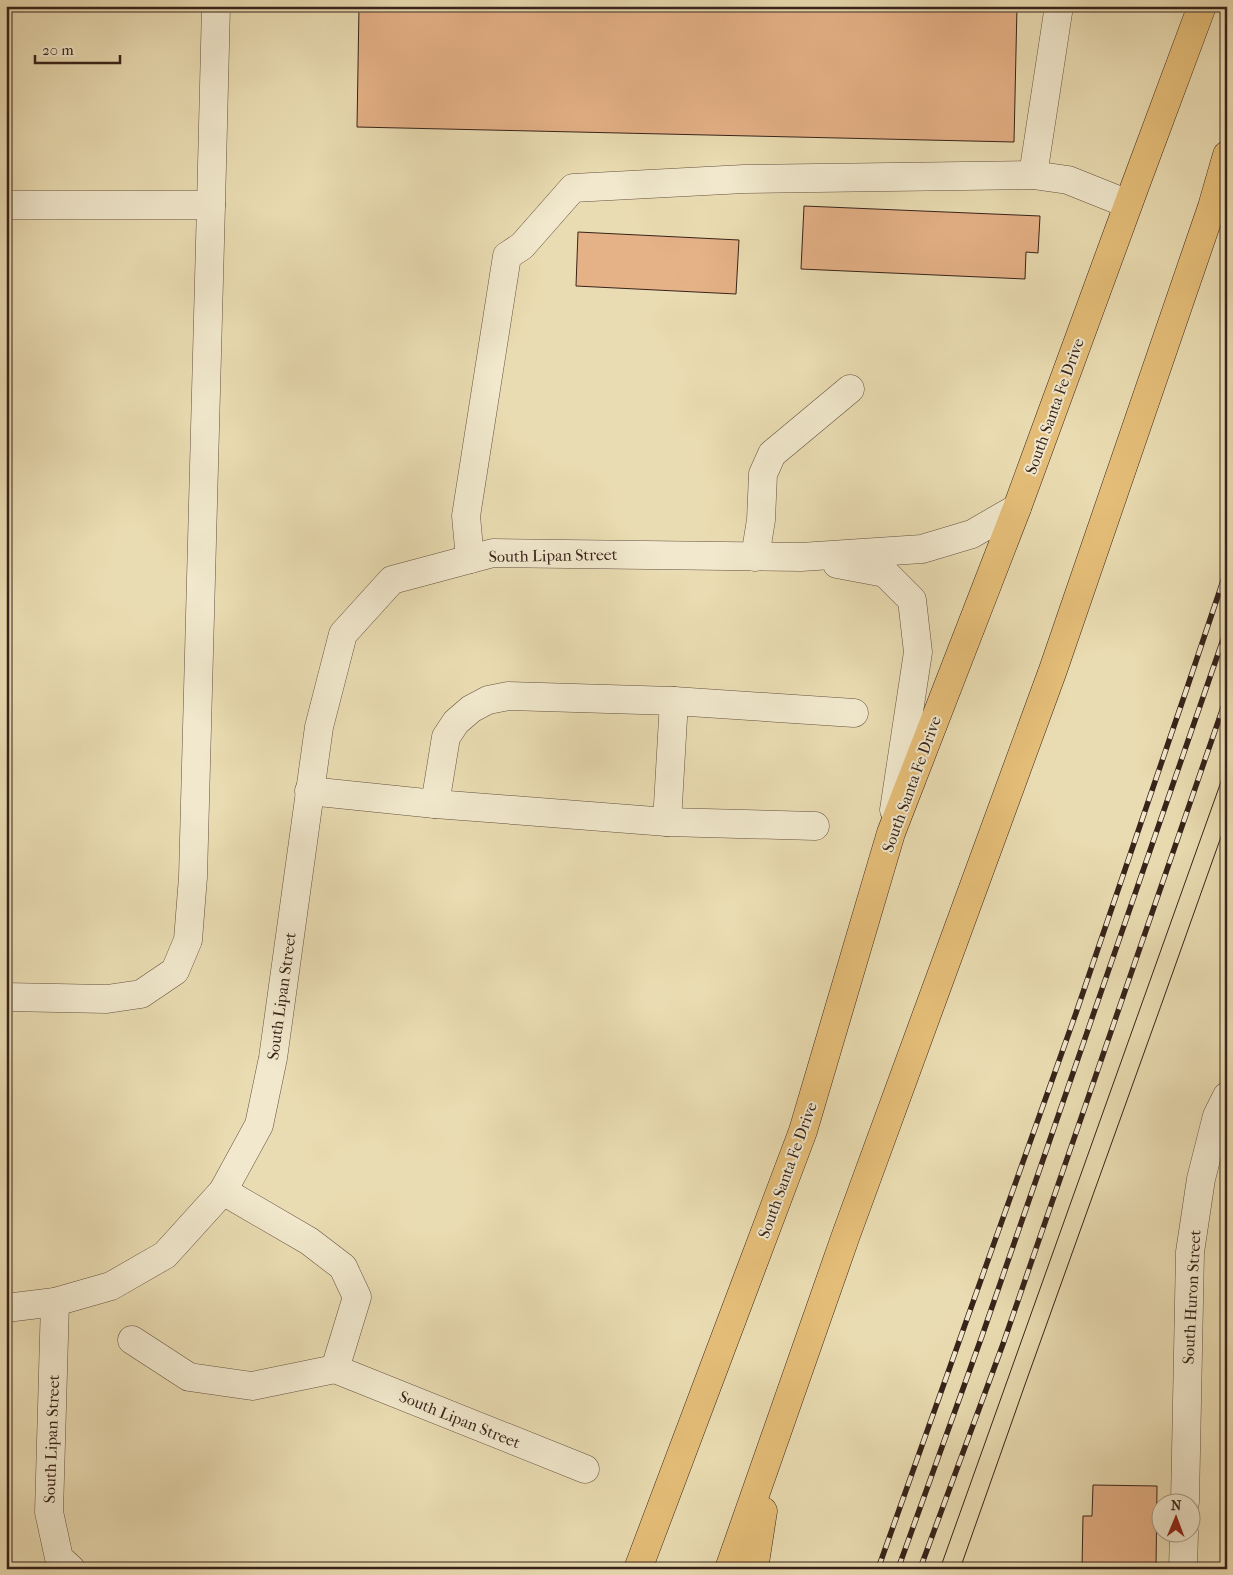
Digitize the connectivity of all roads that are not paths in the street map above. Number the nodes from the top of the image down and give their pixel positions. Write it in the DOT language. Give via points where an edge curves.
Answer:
graph roads {
  1 [pos="216,6"];
  2 [pos="1059,6"];
  3 [pos="1202,6"];
  4 [pos="1227,155"];
  5 [pos="1033,174"];
  6 [pos="1128,204"];
  7 [pos="6,205"];
  8 [pos="211,205"];
  9 [pos="850,389"];
  10 [pos="1017,508"];
  11 [pos="755,556"];
  12 [pos="801,557"];
  13 [pos="470,559"];
  14 [pos="674,701"];
  15 [pos="854,713"];
  16 [pos="309,791"];
  17 [pos="435,804"];
  18 [pos="667,822"];
  19 [pos="815,826"];
  20 [pos="891,833"];
  21 [pos="6,997"];
  22 [pos="1227,1096"];
  23 [pos="223,1191"];
  24 [pos="55,1302"];
  25 [pos="6,1308"];
  26 [pos="132,1340"];
  27 [pos="335,1369"];
  28 [pos="774,1440"];
  29 [pos="584,1469"];
  30 [pos="1185,1492"];
  31 [pos="1184,1542"];
  32 [pos="71,1569"];
  33 [pos="638,1569"];
  34 [pos="729,1569"];
  35 [pos="754,1569"];
  36 [pos="1184,1569"];
  1 -- 8 [label="street"];
  2 -- 5 [label="street"];
  3 -- 6 [label="highway, South Santa Fe Drive"];
  4 -- 28 [label="highway" via="1053,670"];
  5 -- 6 [label="street" via="1068,180"];
  5 -- 13 [label="street" via="744,179 572,188 522,246 507,256 466,516"];
  6 -- 10 [label="highway, South Santa Fe Drive"];
  7 -- 8 [label="street"];
  8 -- 21 [label="street" via="194,877 188,940 175,971 141,994 107,999"];
  9 -- 11 [label="street" via="772,454 764,474"];
  10 -- 12 [label="street, South Lipan Street" via="972,534 922,549"];
  10 -- 20 [label="highway, South Santa Fe Drive"];
  11 -- 12 [label="street, South Lipan Street"];
  11 -- 13 [label="street, South Lipan Street" via="493,553"];
  12 -- 20 [label="street, South Lipan Street" via="885,574 912,600 918,652"];
  13 -- 16 [label="street, South Lipan Street" via="392,580 343,634 319,727"];
  14 -- 15 [label="street"];
  14 -- 17 [label="street" via="508,696 488,700 456,722 446,738"];
  14 -- 18 [label="street"];
  16 -- 17 [label="street"];
  16 -- 23 [label="street, South Lipan Street" via="273,1058 259,1125"];
  17 -- 18 [label="street"];
  18 -- 19 [label="street"];
  20 -- 33 [label="highway, South Santa Fe Drive" via="803,1131"];
  22 -- 30 [label="street, South Huron Street" via="1217,1116 1201,1179 1190,1252"];
  23 -- 24 [label="street, South Lipan Street" via="165,1255 111,1286"];
  23 -- 27 [label="street" via="308,1241 343,1267 357,1297"];
  24 -- 25 [label="street, South Lipan Street"];
  24 -- 32 [label="street, South Lipan Street" via="49,1512 59,1558"];
  26 -- 27 [label="street" via="189,1377 252,1386"];
  27 -- 29 [label="street, South Lipan Street"];
  28 -- 34 [label="highway"];
  28 -- 35 [label="highway"];
  31 -- 36 [label="street"];
}
